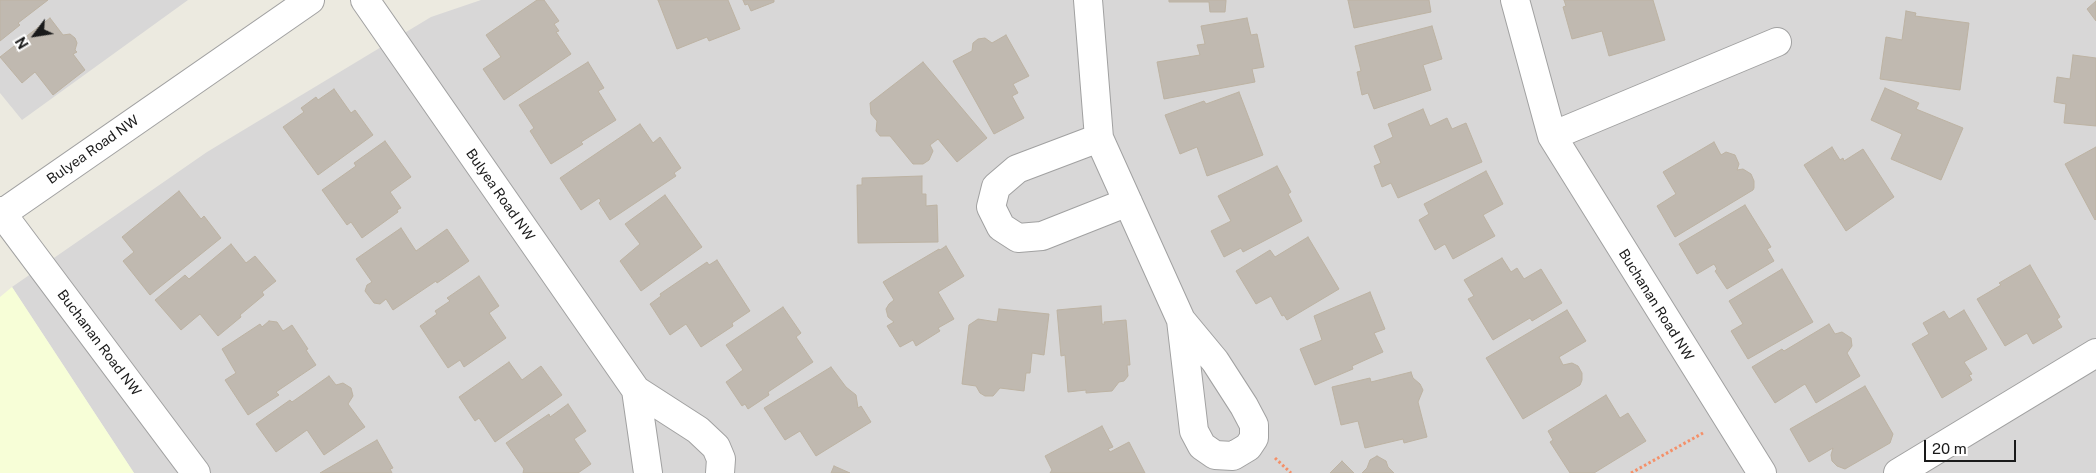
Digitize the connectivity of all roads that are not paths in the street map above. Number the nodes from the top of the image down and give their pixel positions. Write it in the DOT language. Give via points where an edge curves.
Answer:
graph roads {
  1 [pos="310,0"];
  2 [pos="365,0"];
  3 [pos="1088,0"];
  4 [pos="1515,0"];
  5 [pos="1776,42"];
  6 [pos="1552,136"];
  7 [pos="1099,138"];
  8 [pos="1128,202"];
  9 [pos="1,213"];
  10 [pos="1181,320"];
  11 [pos="2096,354"];
  12 [pos="636,390"];
  13 [pos="196,473"];
  14 [pos="648,473"];
  15 [pos="720,473"];
  16 [pos="1762,473"];
  17 [pos="1898,473"];
  1 -- 9 [label="street, Bulyea Road NW"];
  2 -- 12 [label="street, Bulyea Road NW"];
  3 -- 7 [label="street"];
  4 -- 6 [label="street, Buchanan Road NW"];
  5 -- 6 [label="street"];
  6 -- 16 [label="street, Buchanan Road NW"];
  7 -- 8 [label="street"];
  7 -- 8 [label="street" via="1017,169 996,187 991,207 1001,227 1018,238 1042,236"];
  8 -- 10 [label="street"];
  9 -- 13 [label="street, Buchanan Road NW"];
  11 -- 17 [label="street"];
  12 -- 14 [label="street, Bulyea Road NW"];
  12 -- 15 [label="street, Bulyea Road NW" via="698,430 716,447 721,460"];
}
